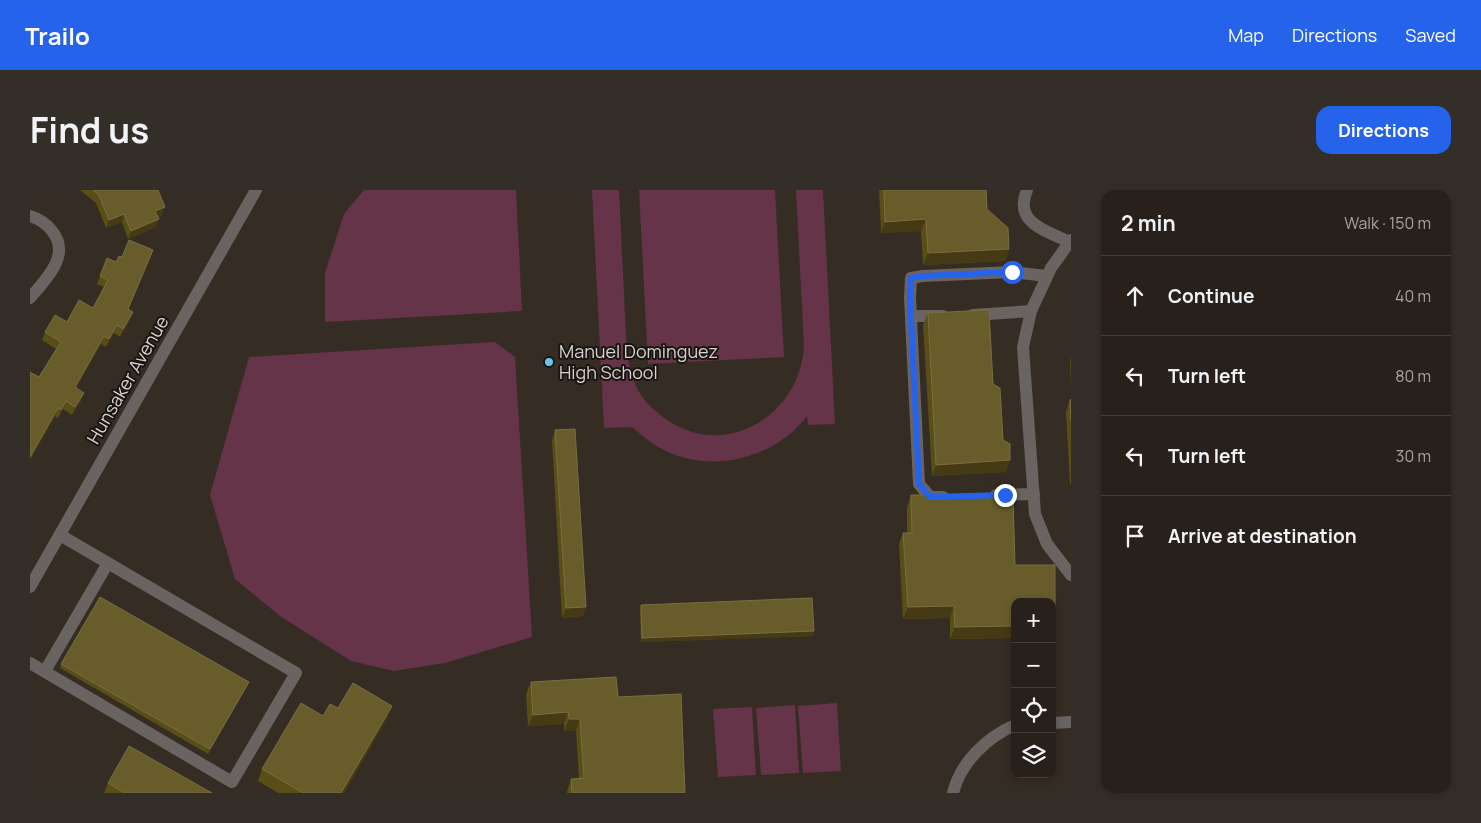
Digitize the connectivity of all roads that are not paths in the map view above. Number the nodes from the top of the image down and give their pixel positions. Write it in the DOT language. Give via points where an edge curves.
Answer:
graph roads {
  1 [pos="256,190"];
  2 [pos="1027,190"];
  3 [pos="30,216"];
  4 [pos="1070,241"];
  5 [pos="1047,276"];
  6 [pos="30,298"];
  7 [pos="1031,312"];
  8 [pos="911,316"];
  9 [pos="1034,494"];
  10 [pos="958,496"];
  11 [pos="986,496"];
  12 [pos="60,535"];
  13 [pos="108,563"];
  14 [pos="1071,574"];
  15 [pos="30,587"];
  16 [pos="30,663"];
  17 [pos="44,671"];
  18 [pos="1071,722"];
  19 [pos="1056,723"];
  20 [pos="1011,727"];
  21 [pos="953,793"];
  1 -- 12 [label="street, Hunsaker Avenue"];
  2 -- 4 [label="street" via="1023,206 1031,223"];
  3 -- 6 [label="street" via="45,222 58,242 57,263"];
  4 -- 5 [label="street"];
  5 -- 7 [label="street"];
  5 -- 8 [label="street" via="1012,272 911,278"];
  7 -- 8 [label="street"];
  7 -- 9 [label="street" via="1023,347"];
  8 -- 10 [label="street" via="919,484 930,497"];
  9 -- 11 [label="street"];
  9 -- 14 [label="street" via="1036,514 1047,544"];
  12 -- 13 [label="street"];
  12 -- 15 [label="street, Hunsaker Avenue"];
  13 -- 17 [label="street"];
  13 -- 17 [label="street" via="296,673 232,782"];
  16 -- 17 [label="street"];
  18 -- 19 [label="street"];
  20 -- 21 [label="street" via="968,760"];
}
